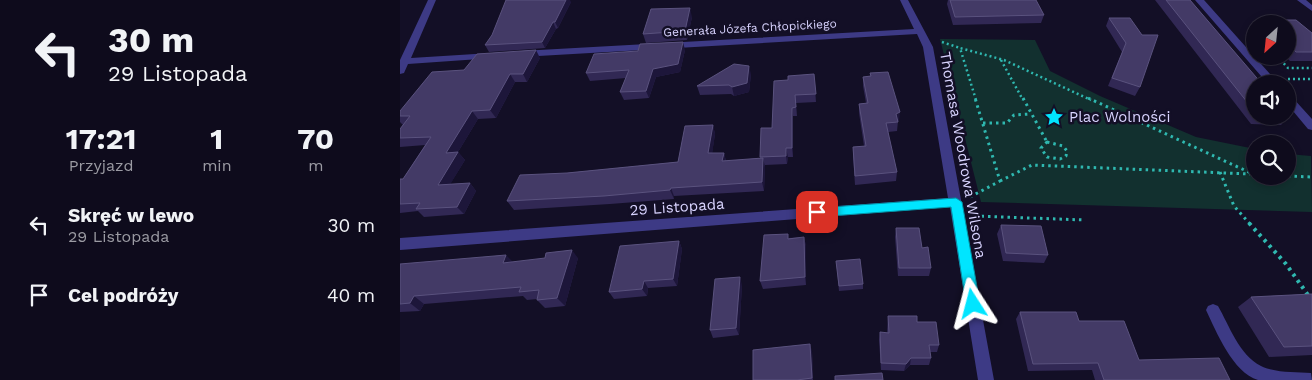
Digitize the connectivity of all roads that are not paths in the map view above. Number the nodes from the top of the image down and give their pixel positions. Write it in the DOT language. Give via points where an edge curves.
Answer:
graph roads {
  1 [pos="432,0"];
  2 [pos="904,0"];
  3 [pos="1200,0"];
  4 [pos="1301,0"];
  5 [pos="1312,9"];
  6 [pos="918,31"];
  7 [pos="404,61"];
  8 [pos="400,72"];
  9 [pos="1266,75"];
  10 [pos="1296,108"];
  11 [pos="1312,126"];
  12 [pos="956,202"];
  13 [pos="400,244"];
  14 [pos="1213,310"];
  15 [pos="986,380"];
  16 [pos="1310,380"];
  1 -- 7 [label="street"];
  2 -- 6 [label="street, Thomasa Woodrowa Wilsona"];
  3 -- 9 [label="street"];
  4 -- 5 [label="lane"];
  6 -- 7 [label="street, Generała Józefa Chłopickiego"];
  6 -- 12 [label="street, Thomasa Woodrowa Wilsona" via="928,47"];
  7 -- 8 [label="street"];
  10 -- 11 [label="street"];
  12 -- 13 [label="street, 29 Listopada"];
  12 -- 15 [label="street, Thomasa Woodrowa Wilsona"];
  14 -- 16 [label="lane" via="1246,367 1269,377"];
}
